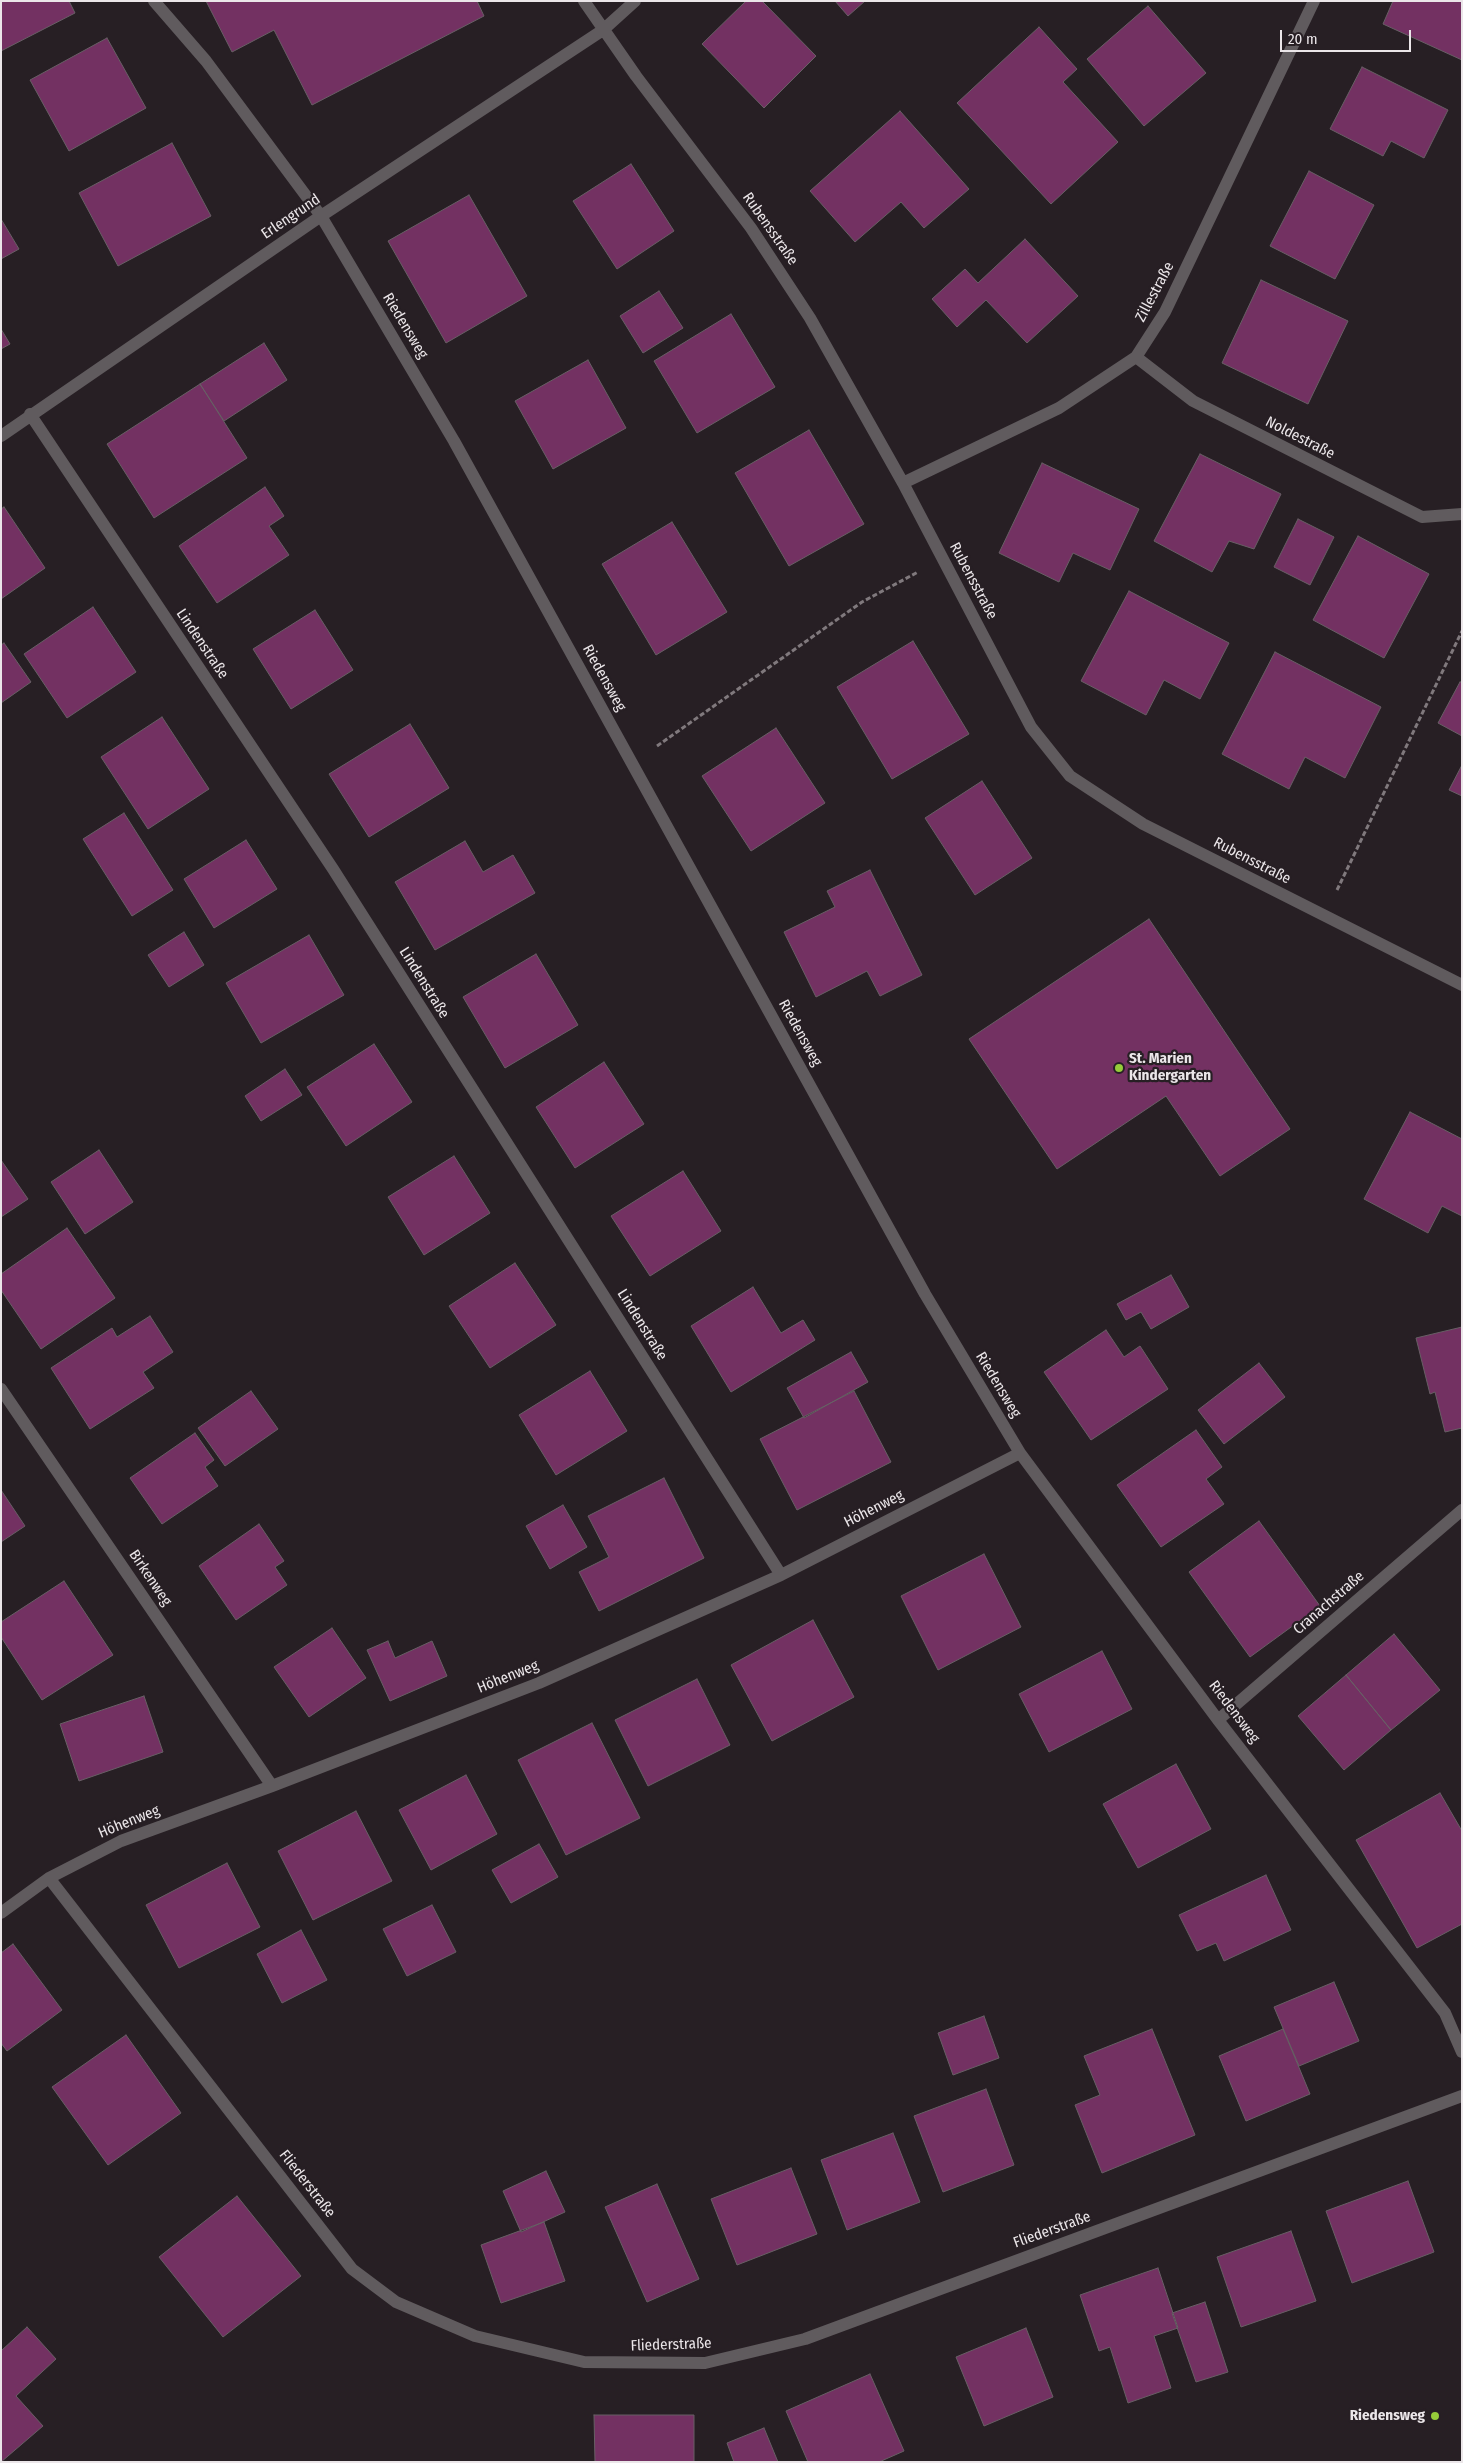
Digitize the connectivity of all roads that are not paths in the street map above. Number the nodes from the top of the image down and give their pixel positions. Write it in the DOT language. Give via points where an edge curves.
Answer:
graph roads {
  1 [pos="154,1"];
  2 [pos="584,1"];
  3 [pos="635,1"];
  4 [pos="1314,1"];
  5 [pos="603,30"];
  6 [pos="321,216"];
  7 [pos="1136,357"];
  8 [pos="30,414"];
  9 [pos="1,436"];
  10 [pos="903,483"];
  11 [pos="1462,514"];
  12 [pos="1462,985"];
  13 [pos="1,1389"];
  14 [pos="1020,1453"];
  15 [pos="1462,1510"];
  16 [pos="781,1575"];
  17 [pos="1218,1720"];
  18 [pos="272,1786"];
  19 [pos="48,1878"];
  20 [pos="1,1913"];
  21 [pos="1462,2052"];
  22 [pos="1462,2096"];
  1 -- 6 [label="street, Riedensweg" via="206,61"];
  2 -- 5 [label="street, Rubensstraße"];
  3 -- 5 [label="street, Erlengrund"];
  4 -- 7 [label="street, Zillestraße" via="1166,312"];
  5 -- 6 [label="street, Erlengrund"];
  5 -- 10 [label="street, Rubensstraße" via="756,236 810,318"];
  6 -- 8 [label="street, Erlengrund"];
  6 -- 14 [label="street, Riedensweg" via="454,441 925,1294"];
  7 -- 10 [label="street, Zillestraße" via="1060,408"];
  7 -- 11 [label="street, Noldestraße" via="1193,401 1422,518"];
  8 -- 9 [label="street, Erlengrund"];
  8 -- 16 [label="street, Lindenstraße" via="333,869"];
  10 -- 12 [label="street, Rubensstraße" via="1031,727 1070,776 1143,824"];
  13 -- 18 [label="street, Birkenweg"];
  14 -- 16 [label="street, Höhenweg"];
  14 -- 17 [label="street, Riedensweg"];
  15 -- 17 [label="street, Cranachstraße"];
  16 -- 18 [label="street, Höhenweg" via="539,1683"];
  17 -- 21 [label="street, Riedensweg" via="1445,2013"];
  18 -- 19 [label="street, Höhenweg" via="121,1841"];
  19 -- 20 [label="street, Höhenweg"];
  19 -- 22 [label="street, Fliederstraße" via="352,2269 396,2302 475,2336 584,2362 705,2363 805,2339"];
}
